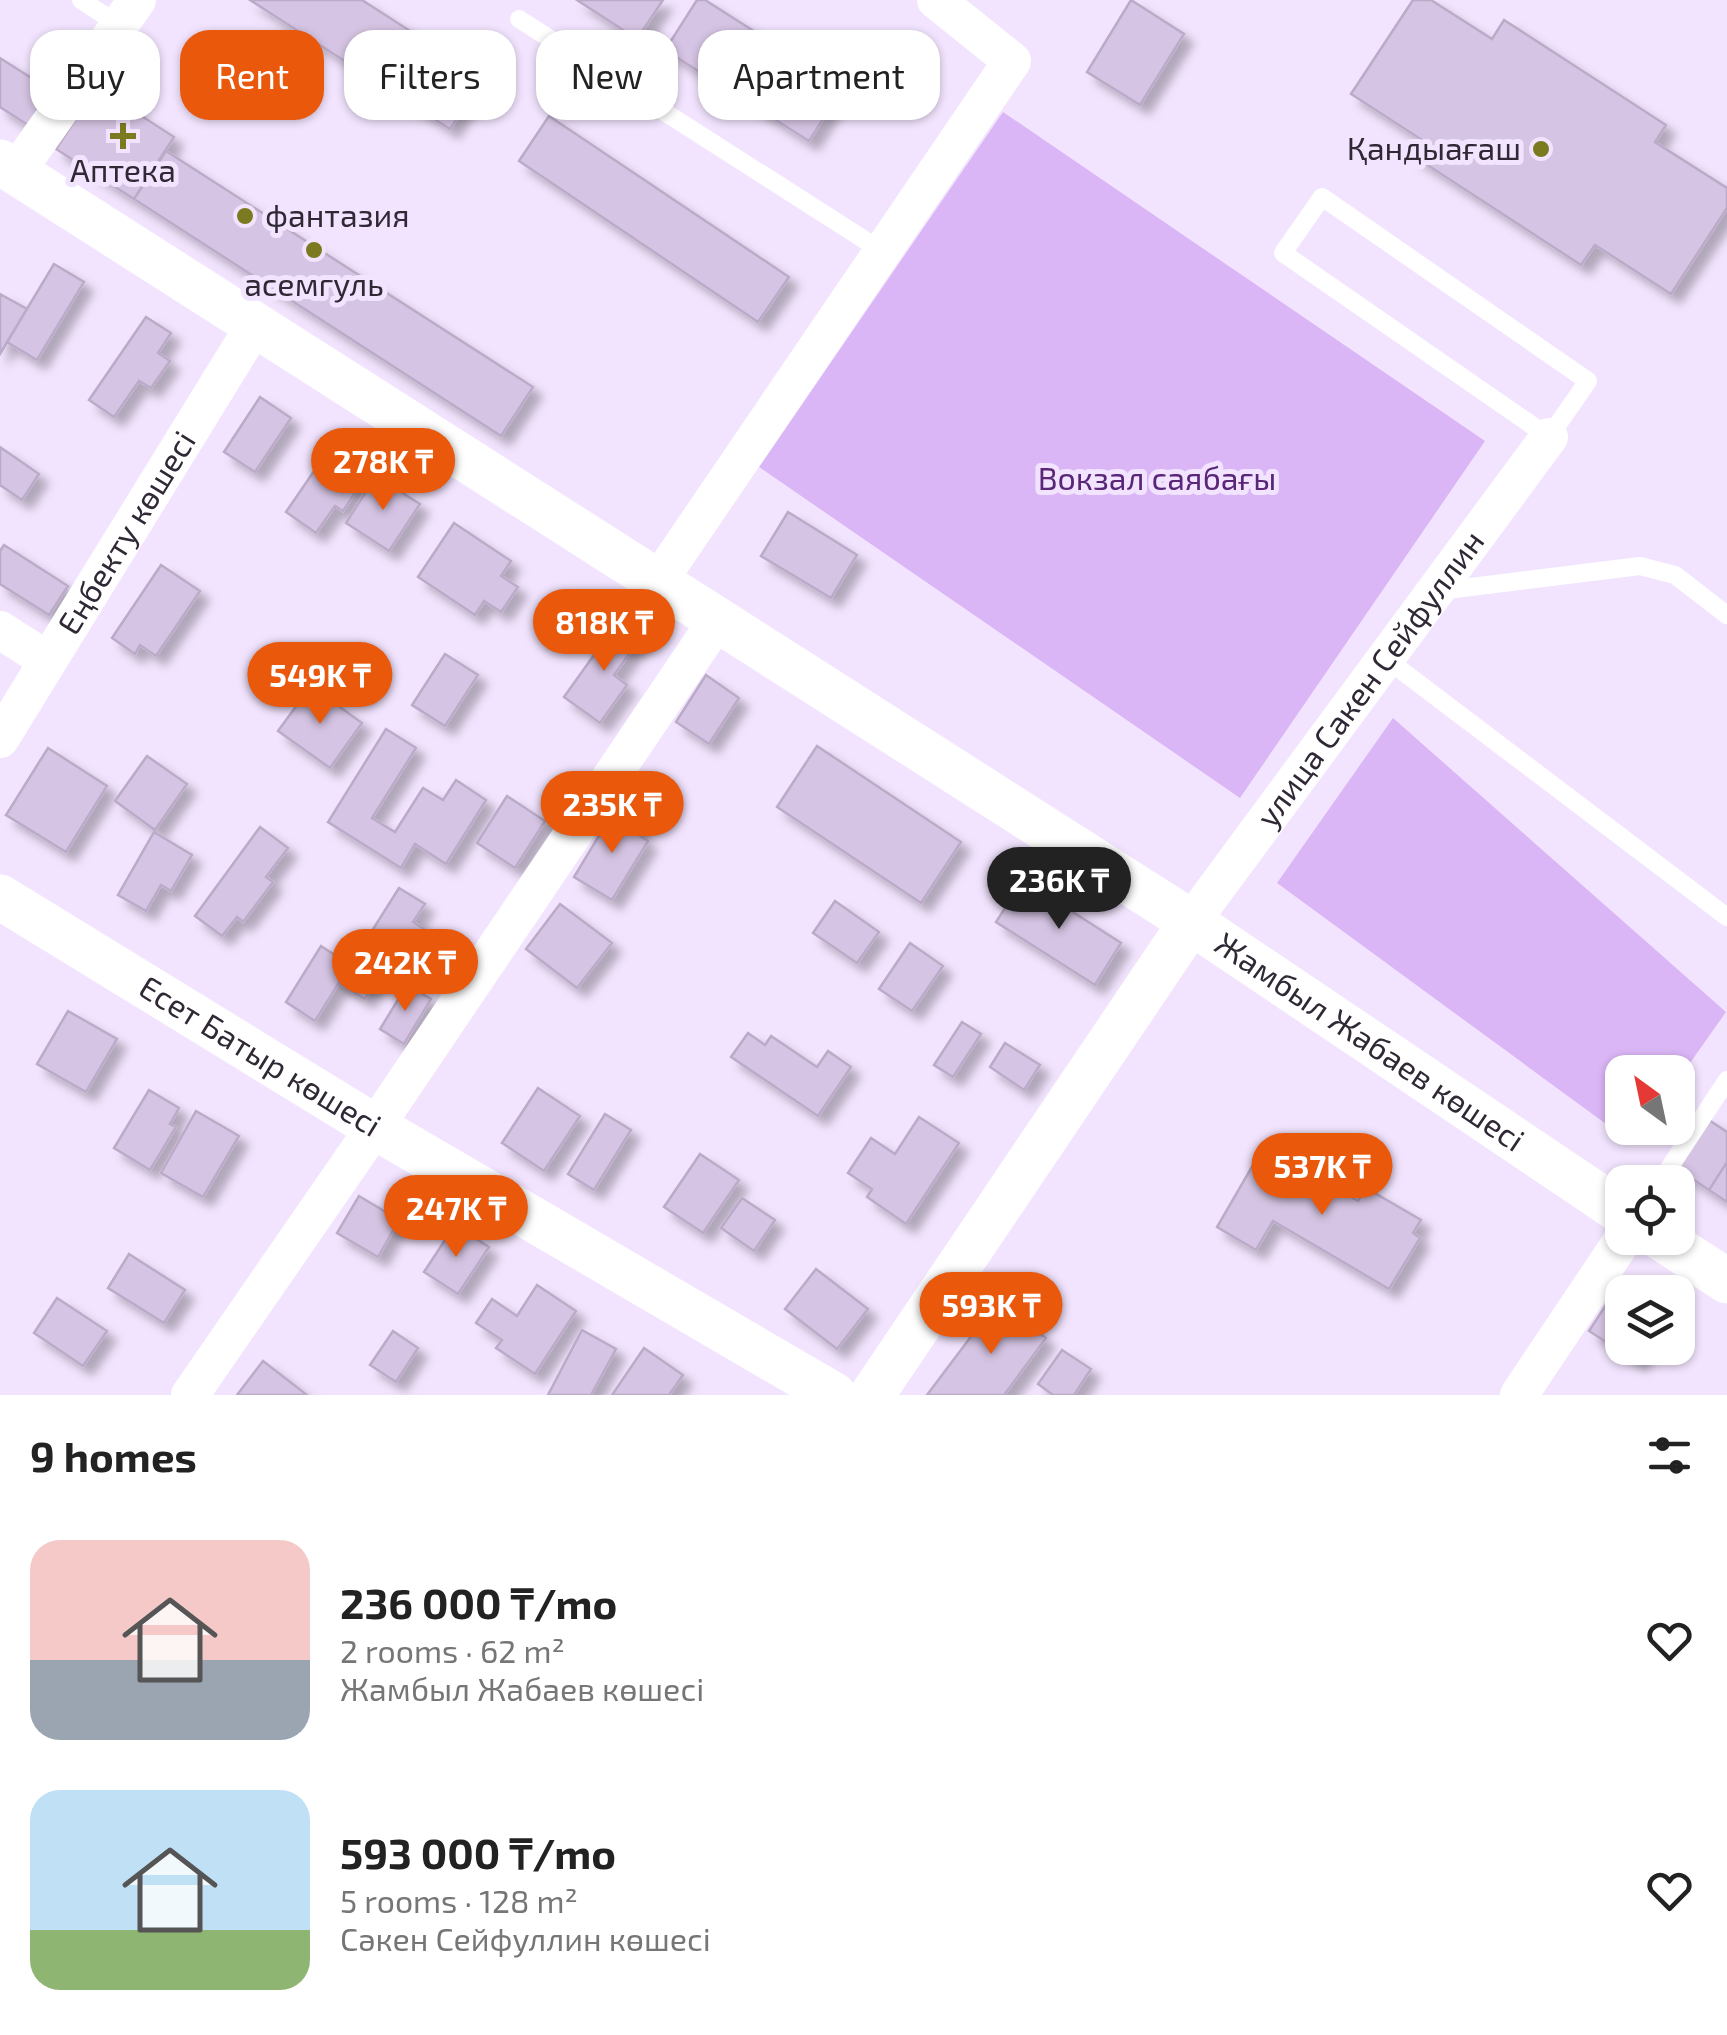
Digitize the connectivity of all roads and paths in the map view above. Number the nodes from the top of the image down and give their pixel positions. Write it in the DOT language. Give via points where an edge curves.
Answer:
graph roads {
  1 [pos="81,0"];
  2 [pos="936,0"];
  3 [pos="128,12"];
  4 [pos="519,19"];
  5 [pos="8,168"];
  6 [pos="882,251"];
  7 [pos="254,325"];
  8 [pos="1549,436"];
  9 [pos="657,583"];
  10 [pos="1434,592"];
  11 [pos="1727,615"];
  12 [pos="716,622"];
  13 [pos="0,630"];
  14 [pos="1385,658"];
  15 [pos="47,660"];
  16 [pos="0,739"];
  17 [pos="0,898"];
  18 [pos="1727,917"];
  19 [pos="1191,922"];
  20 [pos="1727,1080"];
  21 [pos="375,1127"];
  22 [pos="1671,1165"];
  23 [pos="1605,1201"];
  24 [pos="1613,1255"];
  25 [pos="1687,1255"];
  26 [pos="1727,1281"];
  27 [pos="190,1395"];
  28 [pos="834,1395"];
  29 [pos="872,1395"];
  30 [pos="1519,1395"];
  1 -- 3 [label="lane"];
  2 -- 6 [label="street" via="1012,61"];
  3 -- 5 [label="street"];
  4 -- 6 [label="lane"];
  5 -- 7 [label="street, Жамбыл Жабаев көшесі"];
  6 -- 9 [label="street"];
  7 -- 9 [label="street, Жамбыл Жабаев көшесі"];
  7 -- 15 [label="street, Еңбекту көшесі"];
  8 -- 8 [label="lane" via="1283,252 1322,197 1588,380"];
  8 -- 10 [label="street, улица Сакен Сейфуллин"];
  9 -- 12 [label="street, Жамбыл Жабаев көшесі"];
  10 -- 11 [label="lane" via="1640,566 1675,575"];
  10 -- 14 [label="street, улица Сакен Сейфуллин"];
  12 -- 19 [label="street, Жамбыл Жабаев көшесі"];
  12 -- 21 [label="street"];
  13 -- 15 [label="street"];
  14 -- 18 [label="lane"];
  14 -- 19 [label="street, улица Сакен Сейфуллин"];
  15 -- 16 [label="street, Еңбекту көшесі"];
  17 -- 21 [label="street, Есет Батыр көшесі"];
  19 -- 23 [label="street, Жамбыл Жабаев көшесі"];
  19 -- 29 [label="street"];
  20 -- 22 [label="lane"];
  21 -- 27 [label="street"];
  21 -- 28 [label="street, Есет Батыр көшесі"];
  24 -- 30 [label="street"];
  25 -- 26 [label="street"];
}
